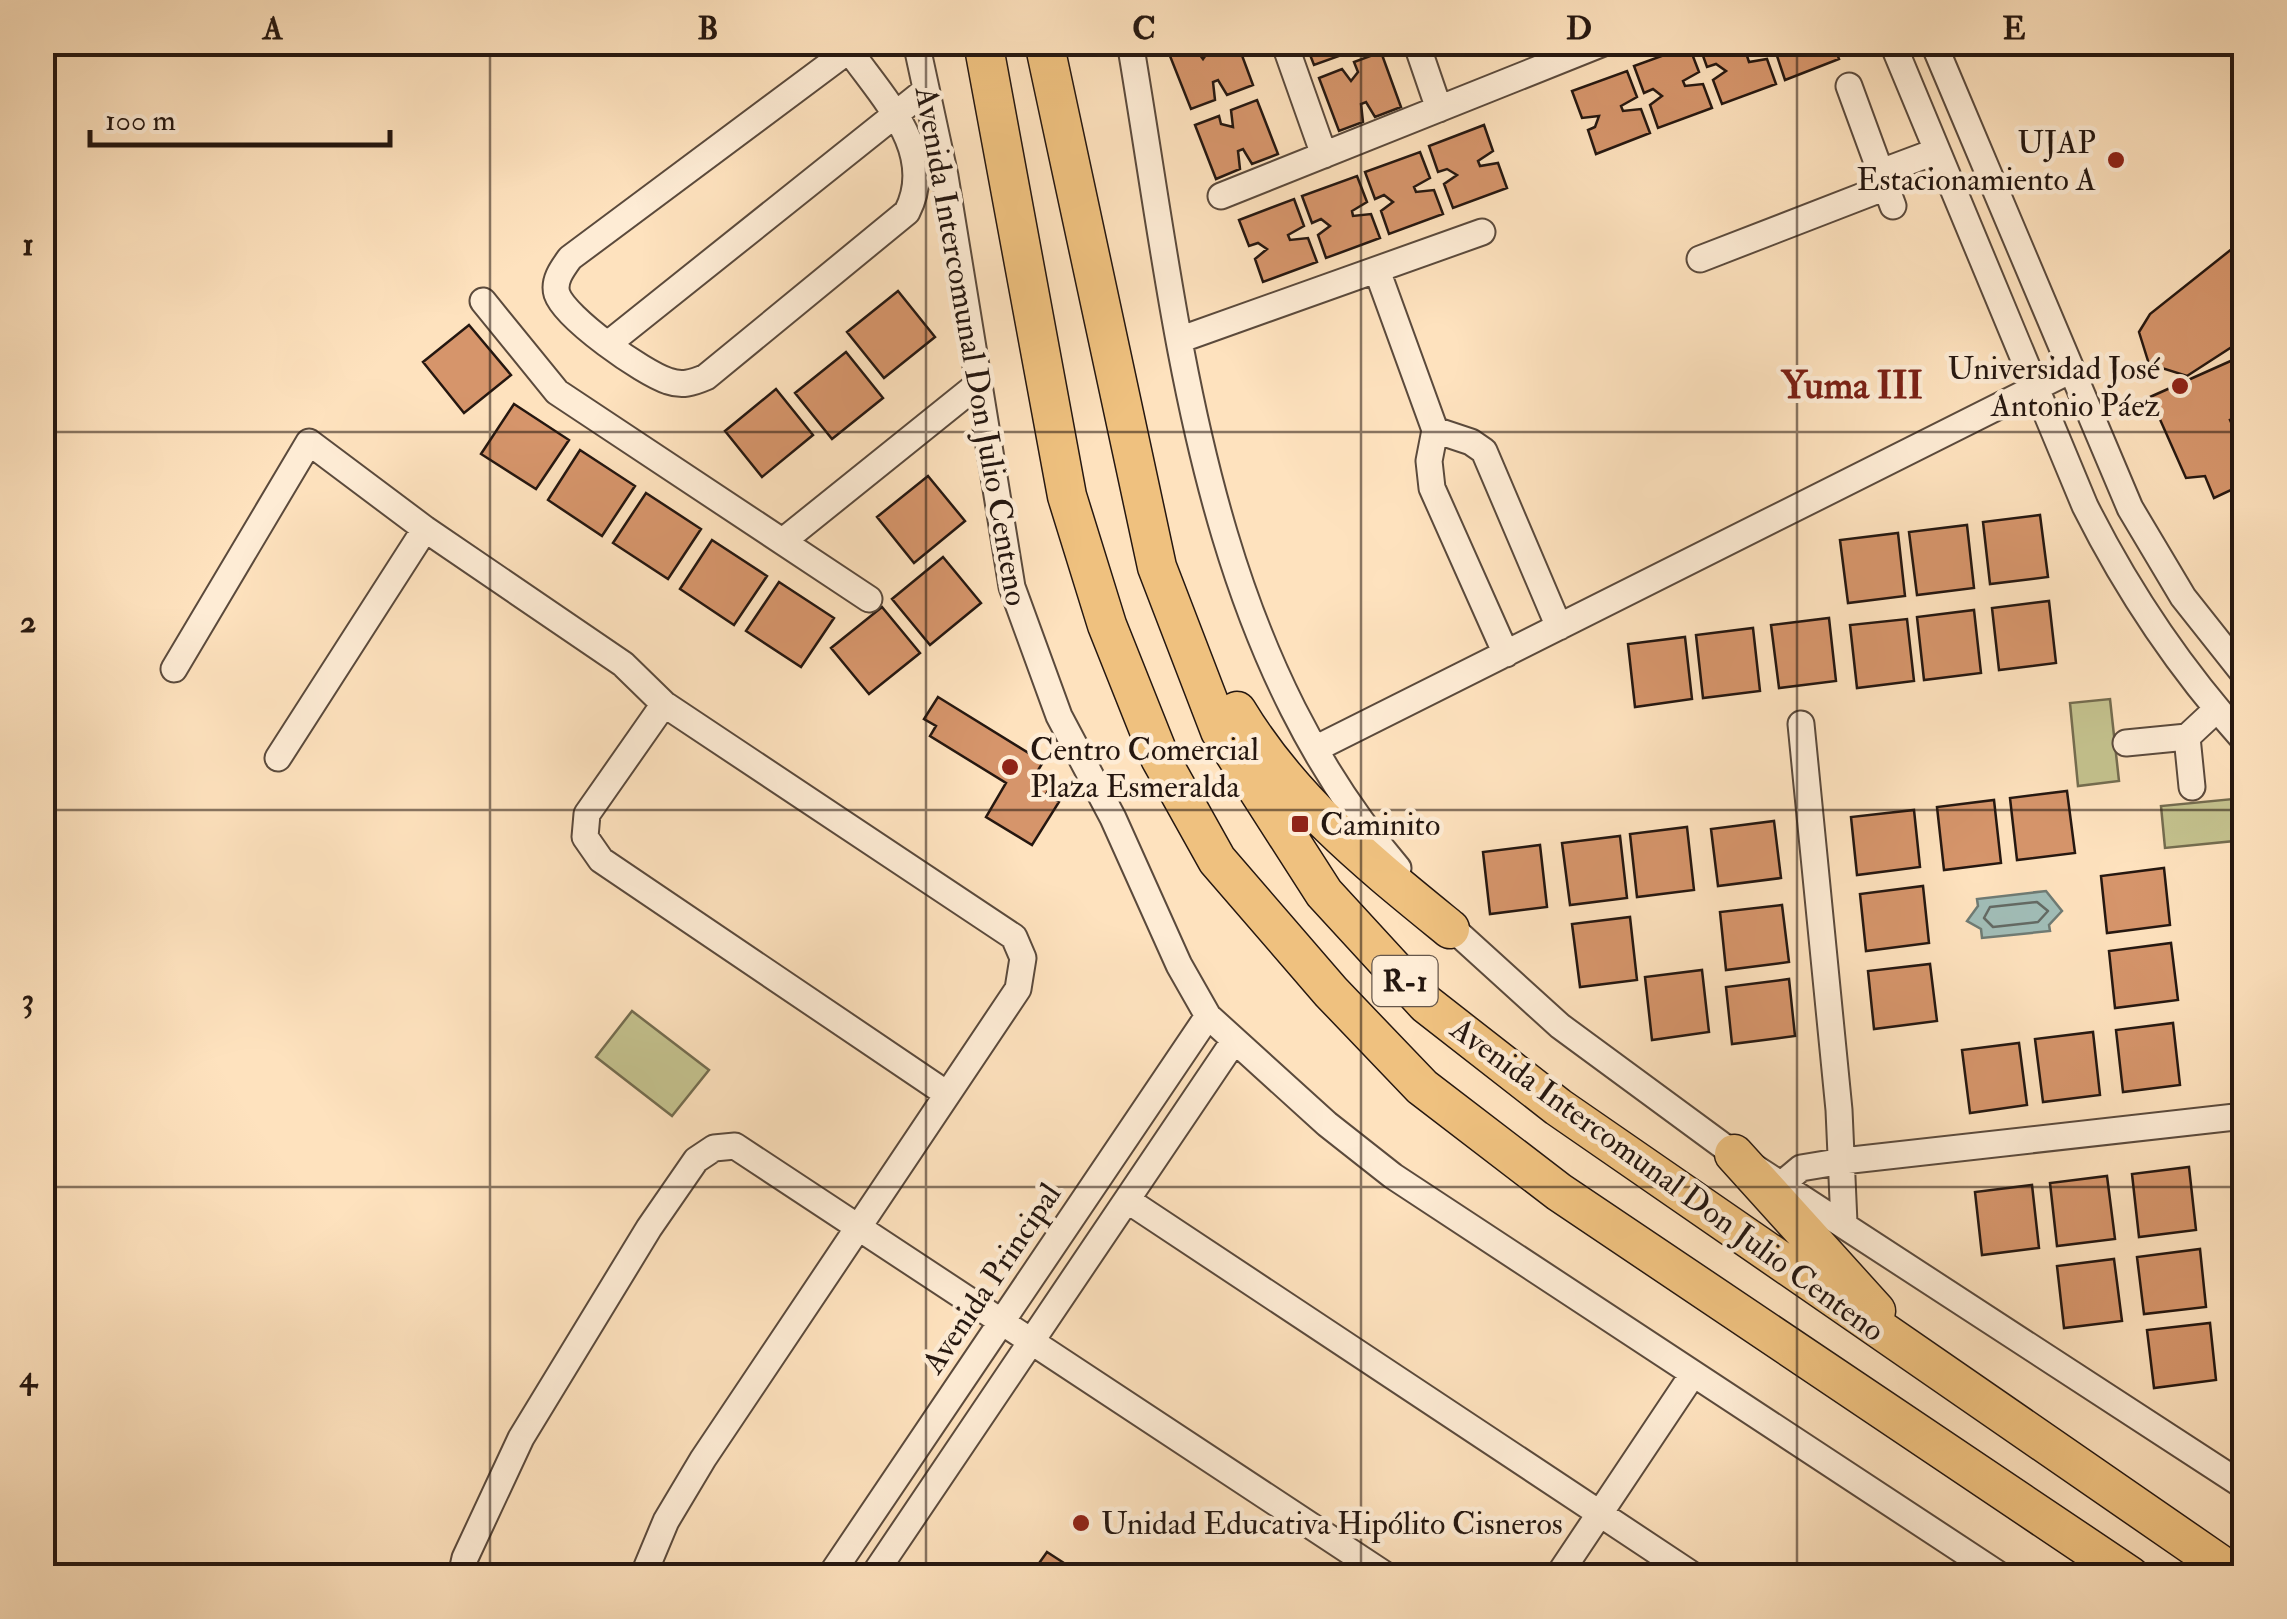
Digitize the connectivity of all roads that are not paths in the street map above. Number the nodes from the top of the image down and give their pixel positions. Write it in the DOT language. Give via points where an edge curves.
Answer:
graph roads {
  1 [pos="916,42"];
  2 [pos="984,42"];
  3 [pos="1044,42"];
  4 [pos="1284,42"];
  5 [pos="1416,42"];
  6 [pos="1606,42"];
  7 [pos="1892,42"];
  8 [pos="1932,42"];
  9 [pos="1130,43"];
  10 [pos="852,46"];
  11 [pos="1578,48"];
  12 [pos="1848,86"];
  13 [pos="926,90"];
  14 [pos="1439,109"];
  15 [pos="894,114"];
  16 [pos="1937,151"];
  17 [pos="1324,155"];
  18 [pos="1887,188"];
  19 [pos="1222,196"];
  20 [pos="1482,232"];
  21 [pos="1700,259"];
  22 [pos="1378,273"];
  23 [pos="482,301"];
  24 [pos="1179,340"];
  25 [pos="608,344"];
  26 [pos="2071,370"];
  27 [pos="977,385"];
  28 [pos="2037,389"];
  29 [pos="1435,430"];
  30 [pos="425,530"];
  31 [pos="783,541"];
  32 [pos="1164,586"];
  33 [pos="869,599"];
  34 [pos="1559,628"];
  35 [pos="1506,654"];
  36 [pos="174,669"];
  37 [pos="2244,674"];
  38 [pos="664,704"];
  39 [pos="2217,709"];
  40 [pos="1801,724"];
  41 [pos="2187,737"];
  42 [pos="2244,740"];
  43 [pos="2126,744"];
  44 [pos="1315,749"];
  45 [pos="278,758"];
  46 [pos="2192,787"];
  47 [pos="1450,930"];
  48 [pos="1208,1016"];
  49 [pos="1234,1041"];
  50 [pos="947,1094"];
  51 [pos="2244,1116"];
  52 [pos="1734,1154"];
  53 [pos="1842,1161"];
  54 [pos="1782,1183"];
  55 [pos="1128,1200"];
  56 [pos="1844,1223"];
  57 [pos="857,1228"];
  58 [pos="1000,1324"];
  59 [pos="1031,1341"];
  60 [pos="1922,1361"];
  61 [pos="1693,1374"];
  62 [pos="2233,1470"];
  63 [pos="2244,1486"];
  64 [pos="1600,1514"];
  65 [pos="461,1576"];
  66 [pos="643,1576"];
  67 [pos="830,1576"];
  68 [pos="873,1576"];
  69 [pos="1388,1576"];
  70 [pos="1558,1576"];
  71 [pos="1694,1576"];
  72 [pos="2001,1576"];
  73 [pos="2130,1576"];
  74 [pos="2237,1576"];
  1 -- 13 [label="street, Avenida Intercomunal Don Julio Centeno"];
  2 -- 73 [label="main road, Avenida Intercomunal Don Julio Centeno / R-1" via="1067,496 1107,626 1160,758 1217,860 1422,1087 1559,1192"];
  3 -- 32 [label="main road, Avenida Intercomunal Don Julio Centeno / R-1"];
  4 -- 17 [label="street"];
  5 -- 14 [label="street"];
  6 -- 11 [label="street"];
  7 -- 16 [label="street"];
  8 -- 26 [label="street"];
  9 -- 24 [label="street, Avenida Intercomunal Don Julio Centeno"];
  10 -- 15 [label="street"];
  10 -- 25 [label="street" via="570,258 556,291"];
  11 -- 14 [label="street"];
  12 -- 18 [label="street"];
  13 -- 15 [label="street"];
  13 -- 27 [label="street, Avenida Intercomunal Don Julio Centeno"];
  14 -- 17 [label="street"];
  15 -- 25 [label="street"];
  15 -- 25 [label="street" via="918,166 907,212 706,378 687,385 666,381"];
  16 -- 18 [label="street"];
  16 -- 28 [label="street"];
  17 -- 19 [label="street"];
  18 -- 21 [label="street"];
  20 -- 22 [label="street"];
  22 -- 24 [label="street"];
  22 -- 29 [label="street"];
  23 -- 31 [label="street" via="557,392"];
  24 -- 44 [label="street, Avenida Intercomunal Don Julio Centeno" via="1224,541 1253,625"];
  26 -- 28 [label="street"];
  26 -- 37 [label="street" via="2130,508 2183,597"];
  27 -- 31 [label="street"];
  27 -- 48 [label="street, Avenida Intercomunal Don Julio Centeno" via="1012,587 1033,652"];
  28 -- 34 [label="street"];
  28 -- 39 [label="street" via="2111,559 2154,629"];
  29 -- 34 [label="street" via="1484,451"];
  29 -- 35 [label="street" via="1432,488"];
  30 -- 36 [label="street" via="309,442"];
  30 -- 38 [label="street" via="623,664"];
  30 -- 45 [label="street"];
  31 -- 33 [label="street"];
  32 -- 47 [label="main road" via="1285,780 1344,843"];
  32 -- 60 [label="main road, Avenida Intercomunal Don Julio Centeno / R-1" via="1220,732 1324,893 1426,1004 1558,1107"];
  34 -- 35 [label="street"];
  35 -- 44 [label="street"];
  38 -- 50 [label="street" via="1014,937 1023,958 1018,989"];
  38 -- 50 [label="street" via="587,814 585,837 601,860"];
  39 -- 41 [label="street"];
  39 -- 42 [label="street"];
  40 -- 53 [label="street"];
  41 -- 43 [label="street"];
  41 -- 46 [label="street"];
  44 -- 47 [label="street, Avenida Intercomunal Don Julio Centeno" via="1378,845"];
  47 -- 52 [label="street, Avenida Intercomunal Don Julio Centeno" via="1560,1026"];
  48 -- 49 [label="street, Avenida Intercomunal Don Julio Centeno"];
  48 -- 58 [label="street, Avenida Principal"];
  49 -- 55 [label="street"];
  49 -- 61 [label="street, Avenida Intercomunal Don Julio Centeno" via="1393,1176"];
  50 -- 57 [label="street"];
  51 -- 53 [label="street"];
  52 -- 54 [label="street, Avenida Intercomunal Don Julio Centeno"];
  52 -- 60 [label="main road"];
  53 -- 54 [label="street" via="1802,1168"];
  53 -- 56 [label="street"];
  54 -- 56 [label="street, Avenida Intercomunal Don Julio Centeno"];
  55 -- 59 [label="street"];
  55 -- 64 [label="street"];
  56 -- 62 [label="street, Avenida Intercomunal Don Julio Centeno"];
  57 -- 58 [label="street"];
  57 -- 65 [label="street" via="736,1146 714,1148 696,1160 521,1438"];
  57 -- 66 [label="street" via="703,1458"];
  58 -- 59 [label="street"];
  58 -- 67 [label="street, Avenida Principal"];
  59 -- 68 [label="street"];
  59 -- 69 [label="street"];
  60 -- 74 [label="main road, Avenida Intercomunal Don Julio Centeno / R-1"];
  61 -- 64 [label="street"];
  61 -- 72 [label="street, Avenida Intercomunal Don Julio Centeno"];
  62 -- 63 [label="street, Avenida Intercomunal Don Julio Centeno"];
  64 -- 70 [label="street"];
  64 -- 71 [label="street"];
}
